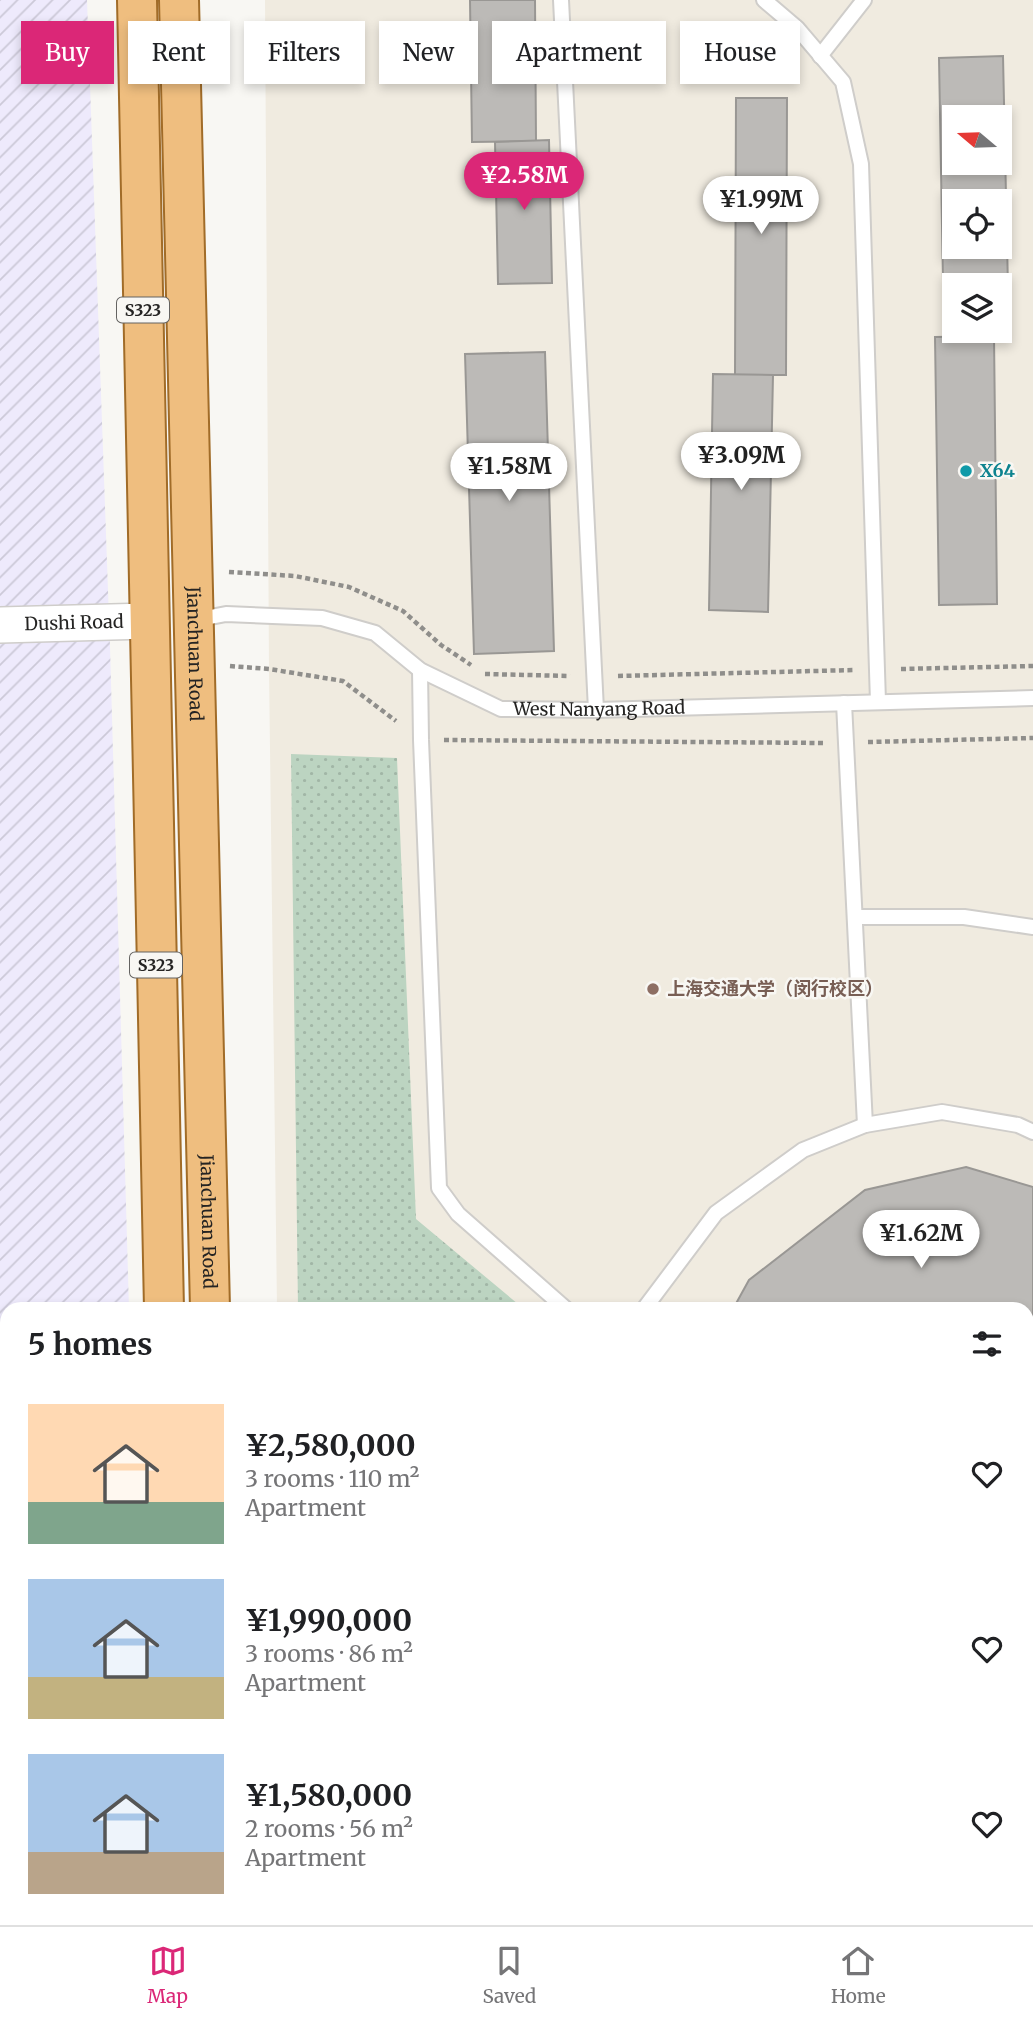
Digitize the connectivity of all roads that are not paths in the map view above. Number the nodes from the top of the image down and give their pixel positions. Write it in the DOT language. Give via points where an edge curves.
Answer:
graph roads {
  1 [pos="136,0"];
  2 [pos="179,0"];
  3 [pos="561,0"];
  4 [pos="764,0"];
  5 [pos="864,0"];
  6 [pos="820,56"];
  7 [pos="193,620"];
  8 [pos="148,621"];
  9 [pos="0,625"];
  10 [pos="419,670"];
  11 [pos="1033,698"];
  12 [pos="878,702"];
  13 [pos="844,703"];
  14 [pos="596,710"];
  15 [pos="855,918"];
  16 [pos="1033,927"];
  17 [pos="865,1125"];
  18 [pos="1033,1132"];
  19 [pos="164,1302"];
  20 [pos="210,1302"];
  21 [pos="558,1302"];
  22 [pos="649,1302"];
  1 -- 8 [label="main road, S323"];
  2 -- 7 [label="main road, Jianchuan Road"];
  3 -- 14 [label="lane"];
  4 -- 6 [label="lane" via="797,28"];
  5 -- 6 [label="lane"];
  6 -- 12 [label="lane" via="843,82 861,164"];
  7 -- 8 [label="main road, West Nanyang Road"];
  7 -- 10 [label="lane, West Nanyang Road" via="226,614 322,618 375,634"];
  7 -- 20 [label="main road, Jianchuan Road"];
  8 -- 9 [label="street, Dushi Road"];
  8 -- 19 [label="main road, S323"];
  10 -- 14 [label="lane, West Nanyang Road" via="501,709"];
  10 -- 21 [label="lane" via="439,1188 457,1214"];
  11 -- 12 [label="lane, West Nanyang Road"];
  12 -- 13 [label="lane, West Nanyang Road"];
  13 -- 14 [label="lane, West Nanyang Road"];
  13 -- 15 [label="lane"];
  15 -- 16 [label="lane" via="964,917"];
  15 -- 17 [label="lane"];
  17 -- 18 [label="lane" via="942,1112 1018,1125"];
  17 -- 22 [label="lane" via="803,1150 716,1213"];
}
